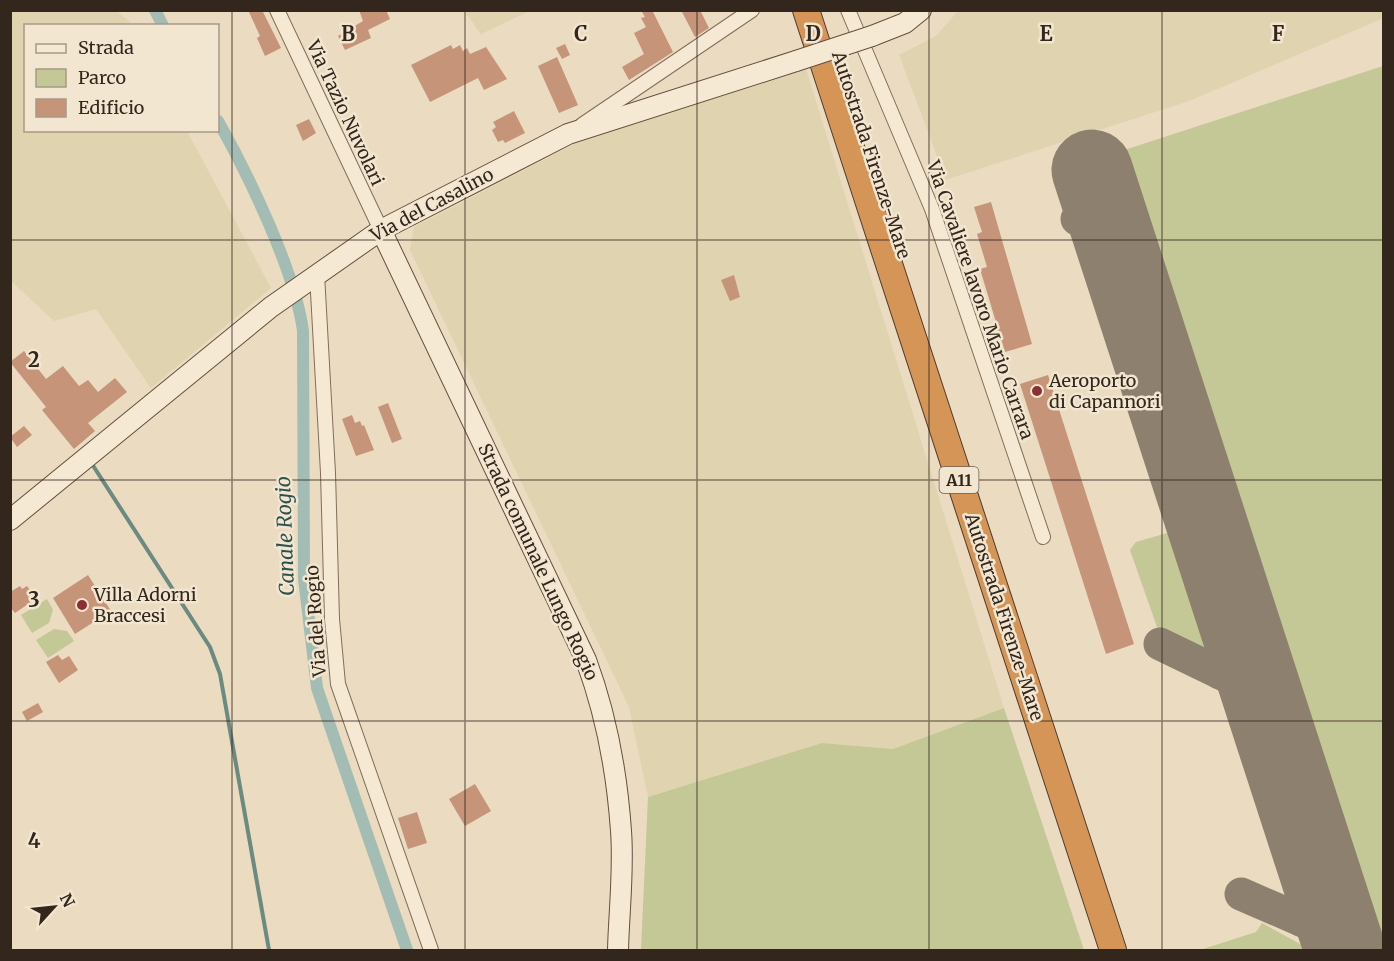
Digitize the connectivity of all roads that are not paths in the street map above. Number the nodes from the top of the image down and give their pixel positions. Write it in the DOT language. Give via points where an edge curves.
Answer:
graph roads {
  1 [pos="277,10"];
  2 [pos="752,10"];
  3 [pos="806,10"];
  4 [pos="824,10"];
  5 [pos="848,10"];
  6 [pos="921,10"];
  7 [pos="568,134"];
  8 [pos="381,230"];
  9 [pos="309,280"];
  10 [pos="10,520"];
  11 [pos="1043,537"];
  12 [pos="431,951"];
  13 [pos="618,951"];
  14 [pos="1113,951"];
  15 [pos="1131,951"];
  1 -- 8 [label="street, Via Tazio Nuvolari"];
  2 -- 7 [label="street"];
  3 -- 14 [label="highway, Autostrada Firenze-Mare / A11"];
  4 -- 15 [label="highway, Autostrada Firenze-Mare / A11"];
  5 -- 11 [label="street, Via Cavaliere lavoro Mario Carrara" via="932,209"];
  6 -- 7 [label="street, Via del Casalino, bridge" via="905,23 872,36"];
  7 -- 8 [label="street, Via del Casalino"];
  8 -- 9 [label="street, Via del Casalino"];
  8 -- 13 [label="street, Strada comunale Lungo Rogio" via="586,660 600,697 621,831"];
  9 -- 10 [label="street, Via del Casalino"];
  9 -- 12 [label="street, Via del Rogio" via="328,473 338,684"];
}
